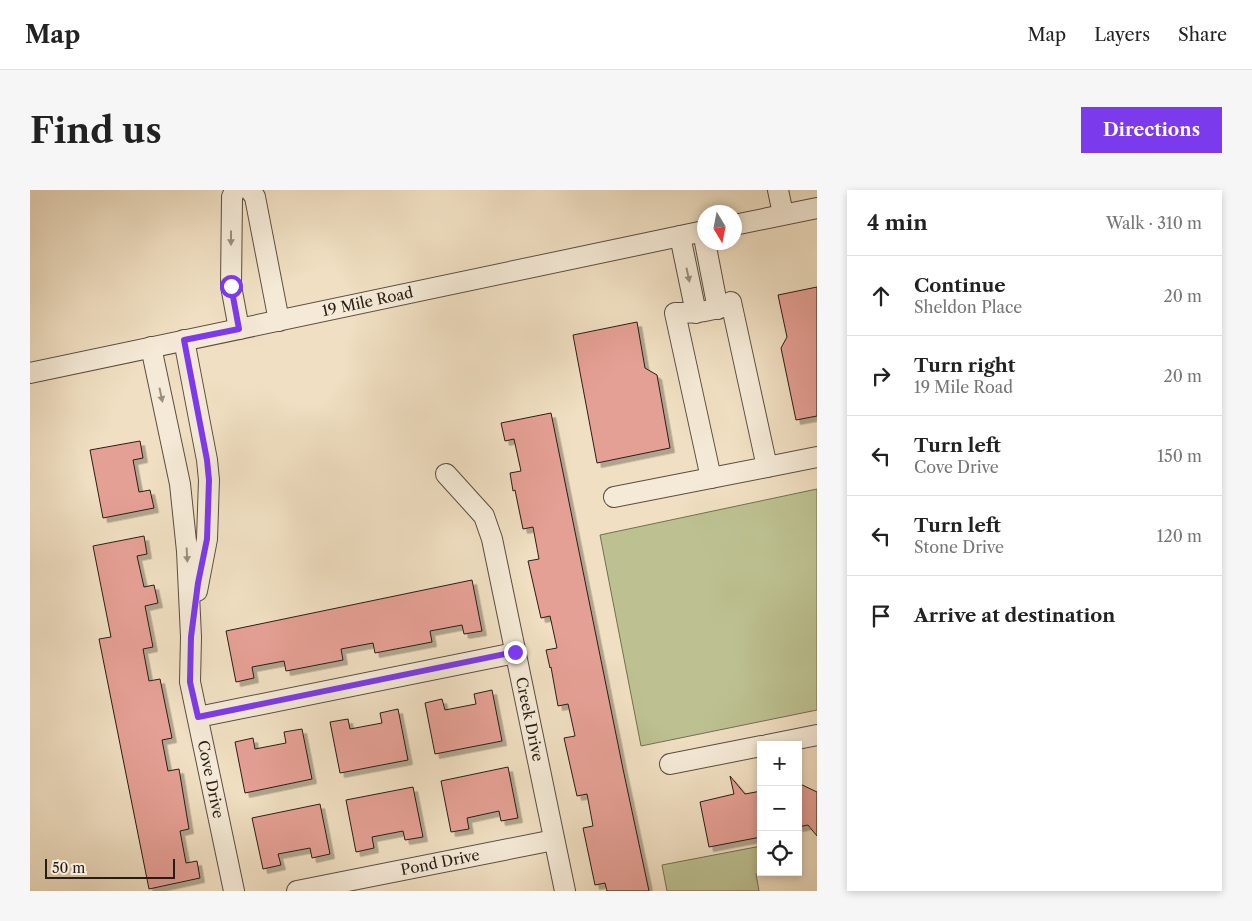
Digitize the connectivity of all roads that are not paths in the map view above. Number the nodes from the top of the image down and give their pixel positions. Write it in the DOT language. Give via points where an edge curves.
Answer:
graph roads {
  1 [pos="235,190"];
  2 [pos="250,190"];
  3 [pos="778,190"];
  4 [pos="817,208"];
  5 [pos="783,214"];
  6 [pos="742,223"];
  7 [pos="680,236"];
  8 [pos="697,236"];
  9 [pos="707,250"];
  10 [pos="718,309"];
  11 [pos="696,313"];
  12 [pos="279,321"];
  13 [pos="239,329"];
  14 [pos="184,340"];
  15 [pos="151,347"];
  16 [pos="30,373"];
  17 [pos="817,457"];
  18 [pos="767,467"];
  19 [pos="446,474"];
  20 [pos="711,478"];
  21 [pos="209,480"];
  22 [pos="180,484"];
  23 [pos="614,497"];
  24 [pos="191,637"];
  25 [pos="515,652"];
  26 [pos="198,717"];
  27 [pos="817,735"];
  28 [pos="786,741"];
  29 [pos="757,747"];
  30 [pos="670,764"];
  31 [pos="554,840"];
  32 [pos="234,891"];
  33 [pos="297,891"];
  34 [pos="565,891"];
  1 -- 13 [label="street, one-way" via="232,197 231,286"];
  2 -- 12 [label="street" via="255,197"];
  3 -- 5 [label="street"];
  4 -- 5 [label="street"];
  5 -- 6 [label="street"];
  7 -- 8 [label="street, 19 Mile Road"];
  7 -- 11 [label="street, one-way"];
  7 -- 12 [label="street, 19 Mile Road"];
  9 -- 10 [label="street"];
  10 -- 11 [label="street"];
  10 -- 18 [label="street" via="732,302"];
  11 -- 20 [label="street" via="675,313"];
  12 -- 13 [label="street, 19 Mile Road"];
  13 -- 14 [label="street, 19 Mile Road"];
  14 -- 15 [label="street, 19 Mile Road"];
  14 -- 21 [label="street, Cove Drive"];
  15 -- 16 [label="street, 19 Mile Road"];
  15 -- 22 [label="street, Cove Drive, one-way"];
  17 -- 18 [label="street"];
  18 -- 20 [label="street"];
  19 -- 25 [label="street, Creek Drive" via="484,516 492,539"];
  20 -- 23 [label="street"];
  21 -- 22 [label="street"];
  21 -- 24 [label="street, Cove Drive" via="207,539"];
  22 -- 24 [label="street, Cove Drive, one-way"];
  24 -- 26 [label="street, Cove Drive" via="190,682"];
  25 -- 26 [label="street"];
  25 -- 31 [label="street, Creek Drive"];
  26 -- 32 [label="street, Cove Drive"];
  27 -- 28 [label="street"];
  29 -- 30 [label="street"];
  31 -- 33 [label="street, Pond Drive"];
  31 -- 34 [label="street, Creek Drive"];
}
